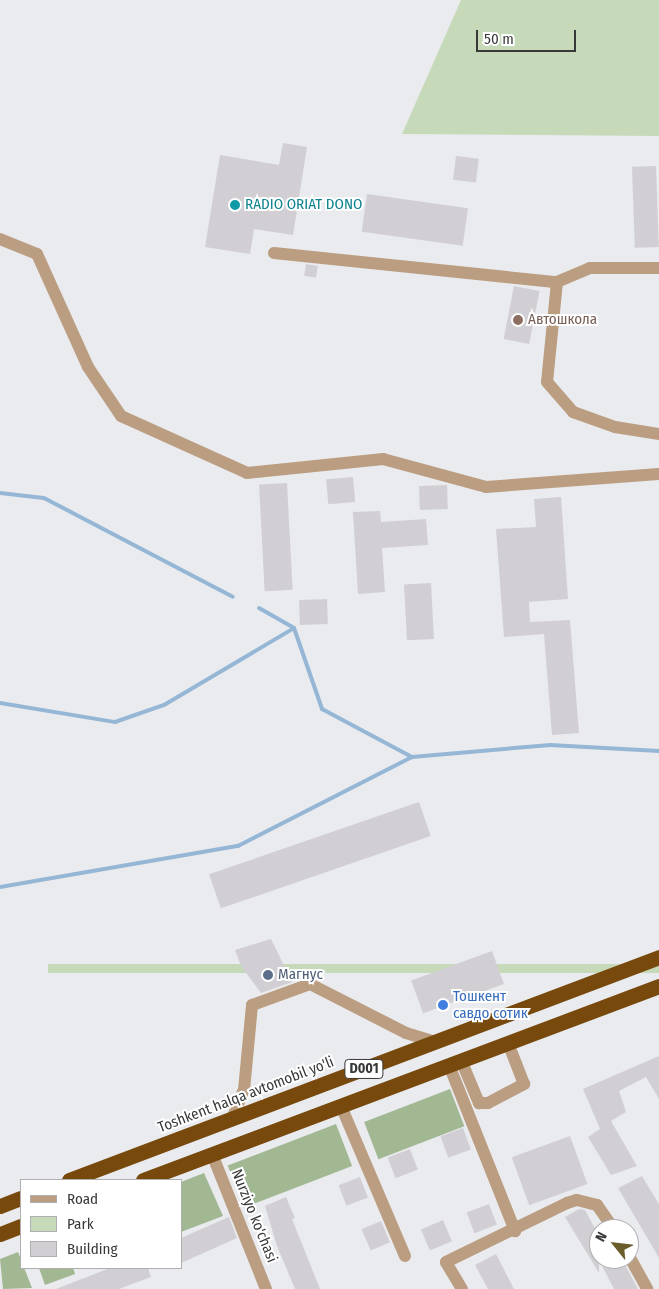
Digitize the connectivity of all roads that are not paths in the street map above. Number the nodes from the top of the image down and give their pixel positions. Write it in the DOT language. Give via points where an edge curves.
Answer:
graph roads {
  1 [pos="0,239"];
  2 [pos="274,253"];
  3 [pos="659,268"];
  4 [pos="558,282"];
  5 [pos="659,434"];
  6 [pos="659,474"];
  7 [pos="659,958"];
  8 [pos="658,991"];
  9 [pos="436,1042"];
  10 [pos="508,1043"];
  11 [pos="455,1063"];
  12 [pos="341,1106"];
  13 [pos="232,1119"];
  14 [pos="212,1154"];
  15 [pos="72,1179"];
  16 [pos="146,1179"];
  17 [pos="20,1198"];
  18 [pos="0,1206"];
  19 [pos="608,1219"];
  20 [pos="20,1226"];
  21 [pos="516,1231"];
  22 [pos="0,1234"];
  23 [pos="405,1256"];
  24 [pos="636,1269"];
  25 [pos="266,1289"];
  26 [pos="462,1289"];
  27 [pos="647,1289"];
  1 -- 6 [label="street" via="37,254 88,367 121,416 247,473 382,459 486,487"];
  2 -- 4 [label="street"];
  3 -- 4 [label="street" via="590,268"];
  4 -- 5 [label="street" via="547,382 573,412 615,427"];
  7 -- 9 [label="highway, Toshkent halqa avtomobil yo'li / D001"];
  8 -- 10 [label="highway, D001"];
  9 -- 13 [label="highway, Toshkent halqa avtomobil yo'li / D001"];
  9 -- 13 [label="street" via="406,1033 310,984 252,1005 244,1090"];
  10 -- 11 [label="highway, D001"];
  10 -- 11 [label="street" via="524,1084 488,1103 479,1103"];
  11 -- 12 [label="highway, D001"];
  11 -- 21 [label="street"];
  12 -- 14 [label="highway, D001"];
  12 -- 23 [label="street"];
  13 -- 15 [label="highway, Toshkent halqa avtomobil yo'li / D001"];
  14 -- 16 [label="highway, D001"];
  14 -- 25 [label="street, Nurziyo ko'chasi"];
  17 -- 18 [label="highway"];
  19 -- 21 [label="street" via="604,1211 588,1201 566,1204"];
  20 -- 22 [label="highway"];
  21 -- 26 [label="street" via="446,1262"];
  24 -- 27 [label="street"];
}
